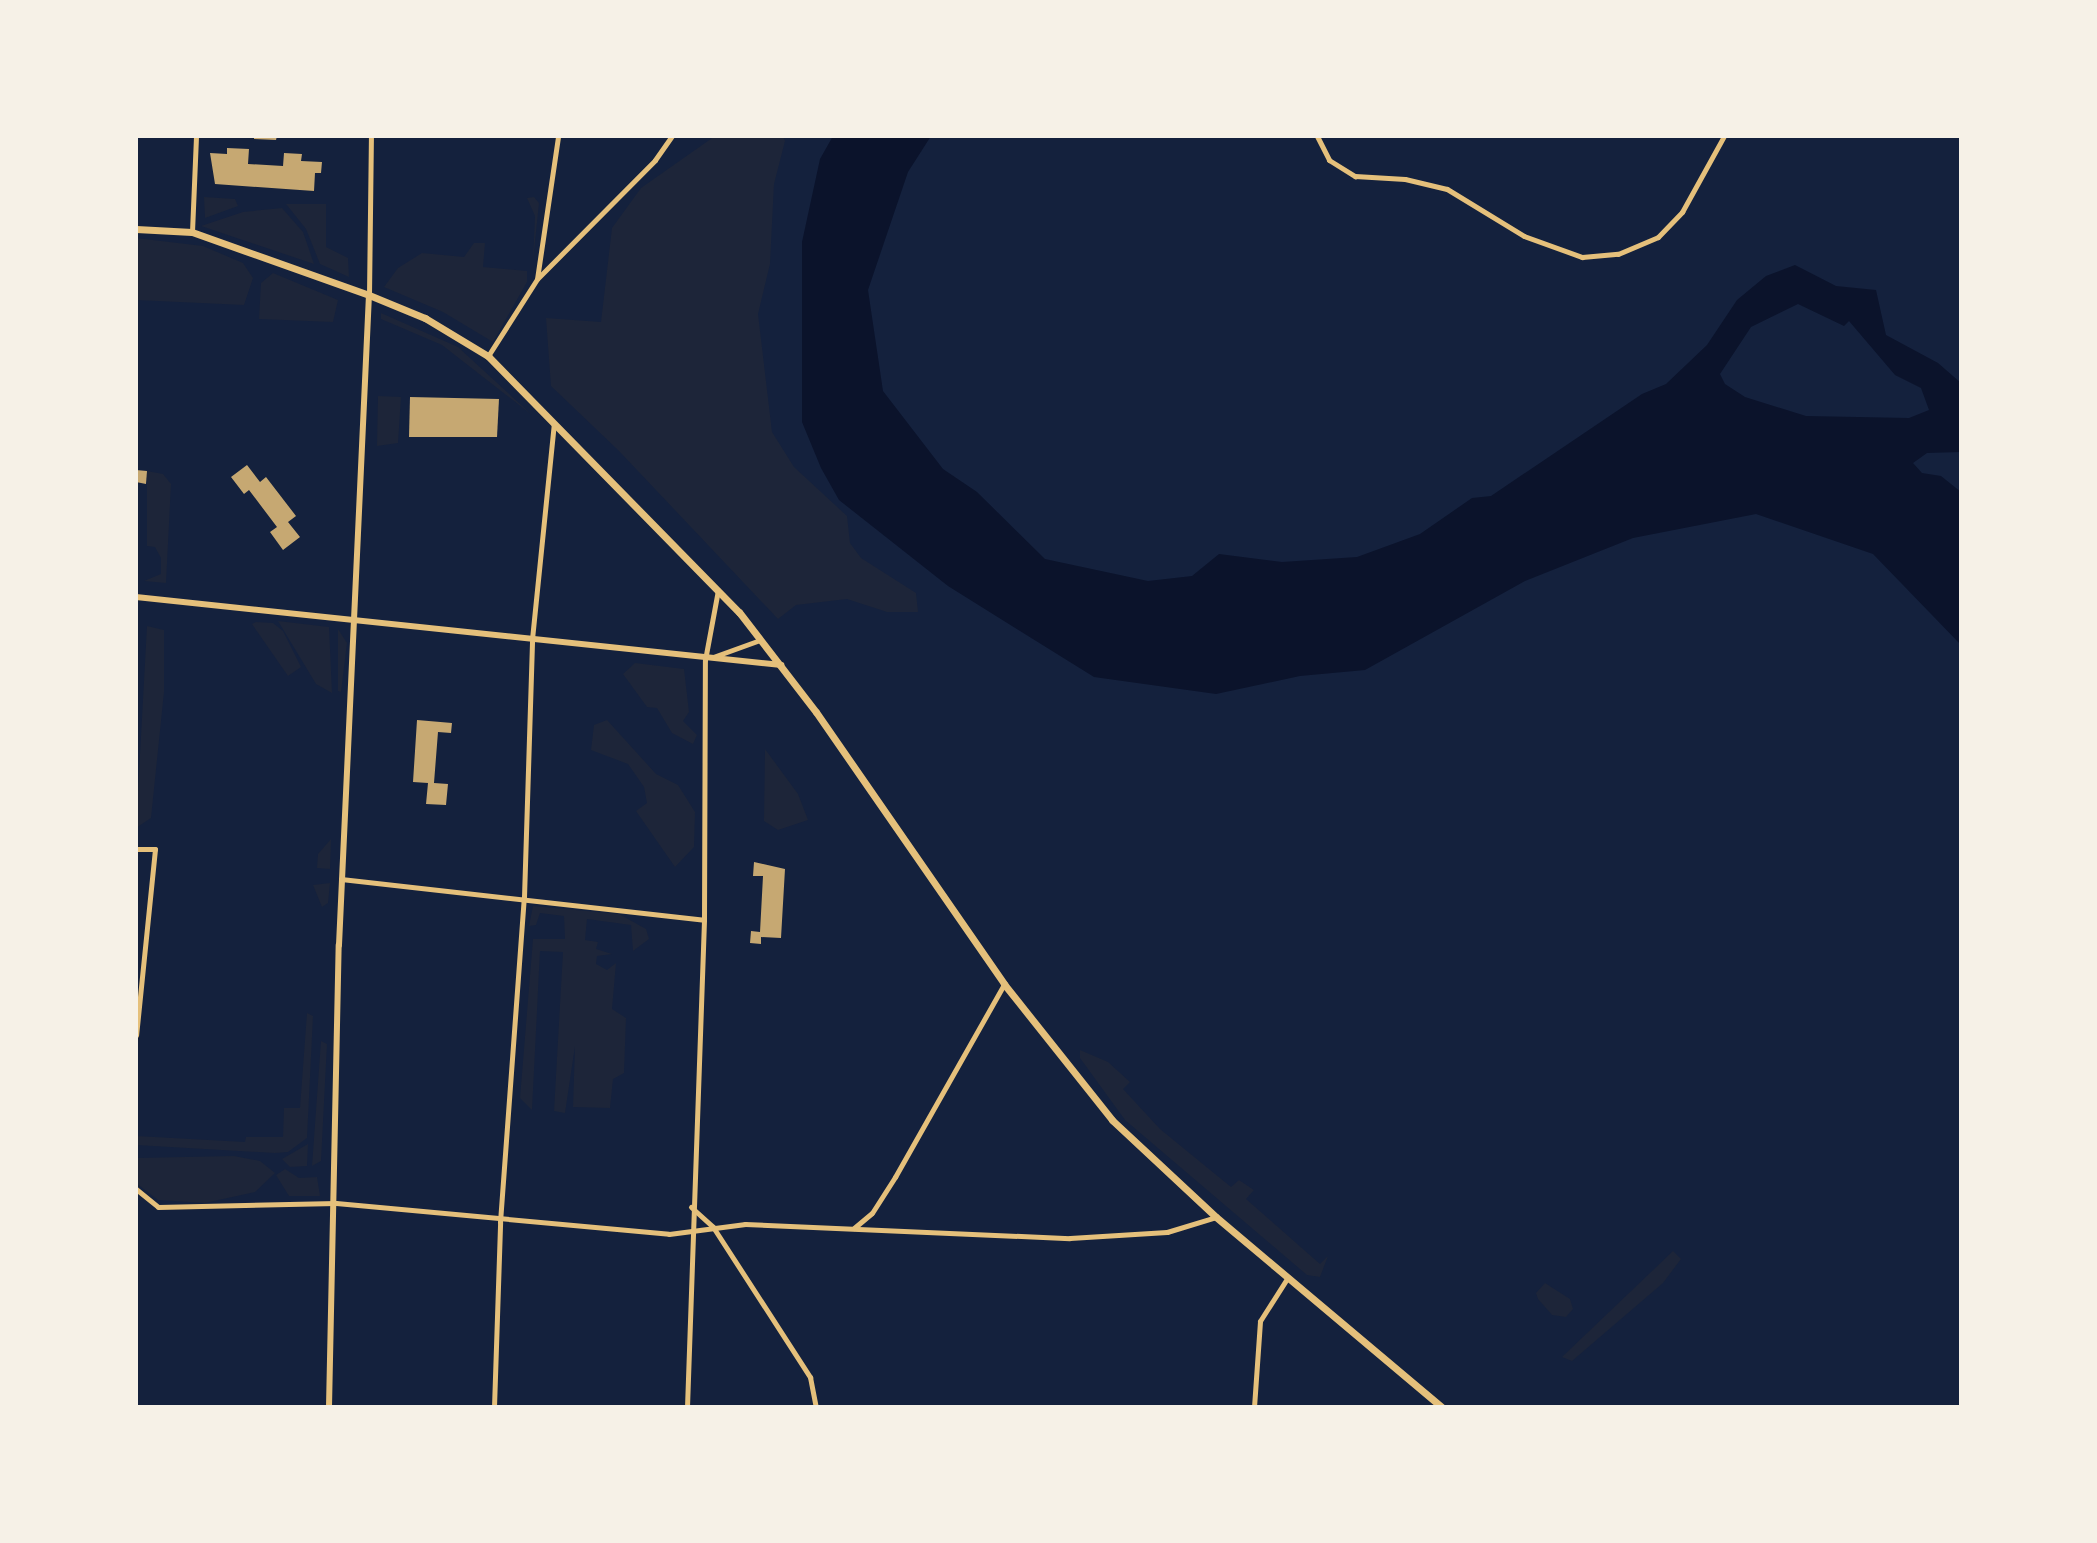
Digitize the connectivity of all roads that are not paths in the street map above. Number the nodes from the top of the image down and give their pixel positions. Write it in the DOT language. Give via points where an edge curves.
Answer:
graph roads {
  1 [pos="196,136"];
  2 [pos="371,136"];
  3 [pos="558,136"];
  4 [pos="672,136"];
  5 [pos="1317,136"];
  6 [pos="1724,136"];
  7 [pos="136,229"];
  8 [pos="192,232"];
  9 [pos="537,279"];
  10 [pos="369,295"];
  11 [pos="488,356"];
  12 [pos="554,423"];
  13 [pos="719,588"];
  14 [pos="136,597"];
  15 [pos="355,618"];
  16 [pos="532,639"];
  17 [pos="761,640"];
  18 [pos="705,660"];
  19 [pos="781,665"];
  20 [pos="136,849"];
  21 [pos="341,879"];
  22 [pos="524,897"];
  23 [pos="704,920"];
  24 [pos="1004,984"];
  25 [pos="136,1035"];
  26 [pos="136,1189"];
  27 [pos="336,1203"];
  28 [pos="691,1206"];
  29 [pos="1216,1217"];
  30 [pos="500,1222"];
  31 [pos="713,1227"];
  32 [pos="695,1229"];
  33 [pos="853,1229"];
  34 [pos="1288,1277"];
  35 [pos="329,1407"];
  36 [pos="494,1407"];
  37 [pos="687,1407"];
  38 [pos="816,1407"];
  39 [pos="1254,1407"];
  40 [pos="1442,1407"];
  1 -- 8 [label="street"];
  2 -- 10 [label="street"];
  3 -- 9 [label="street"];
  4 -- 9 [label="street" via="655,160"];
  5 -- 6 [label="street" via="1329,160 1355,176 1405,179 1447,189 1524,236 1582,257 1618,254 1658,237 1682,212"];
  7 -- 8 [label="main road"];
  8 -- 10 [label="main road"];
  9 -- 11 [label="street"];
  10 -- 11 [label="main road" via="425,318"];
  10 -- 15 [label="street"];
  11 -- 12 [label="main road"];
  12 -- 13 [label="main road"];
  12 -- 16 [label="street"];
  13 -- 17 [label="main road"];
  13 -- 18 [label="street"];
  14 -- 15 [label="street"];
  15 -- 16 [label="street"];
  15 -- 21 [label="street"];
  16 -- 18 [label="street"];
  16 -- 22 [label="street"];
  17 -- 18 [label="street"];
  17 -- 19 [label="main road"];
  18 -- 19 [label="street"];
  18 -- 23 [label="street"];
  19 -- 24 [label="main road"];
  20 -- 25 [label="street" via="155,849"];
  21 -- 22 [label="street"];
  21 -- 27 [label="street" via="332,1156"];
  22 -- 23 [label="street"];
  22 -- 30 [label="street"];
  23 -- 28 [label="street"];
  24 -- 29 [label="main road" via="1112,1120"];
  24 -- 33 [label="street" via="872,1213"];
  26 -- 27 [label="street" via="158,1207"];
  27 -- 30 [label="street" via="477,1213"];
  27 -- 35 [label="street"];
  28 -- 31 [label="street"];
  28 -- 32 [label="street"];
  29 -- 33 [label="street" via="1167,1232 1070,1238"];
  29 -- 34 [label="main road"];
  30 -- 32 [label="street" via="669,1234"];
  30 -- 36 [label="street"];
  31 -- 32 [label="street"];
  31 -- 33 [label="street"];
  31 -- 38 [label="street" via="810,1377"];
  32 -- 37 [label="street"];
  34 -- 39 [label="street" via="1260,1321"];
  34 -- 40 [label="main road"];
}
